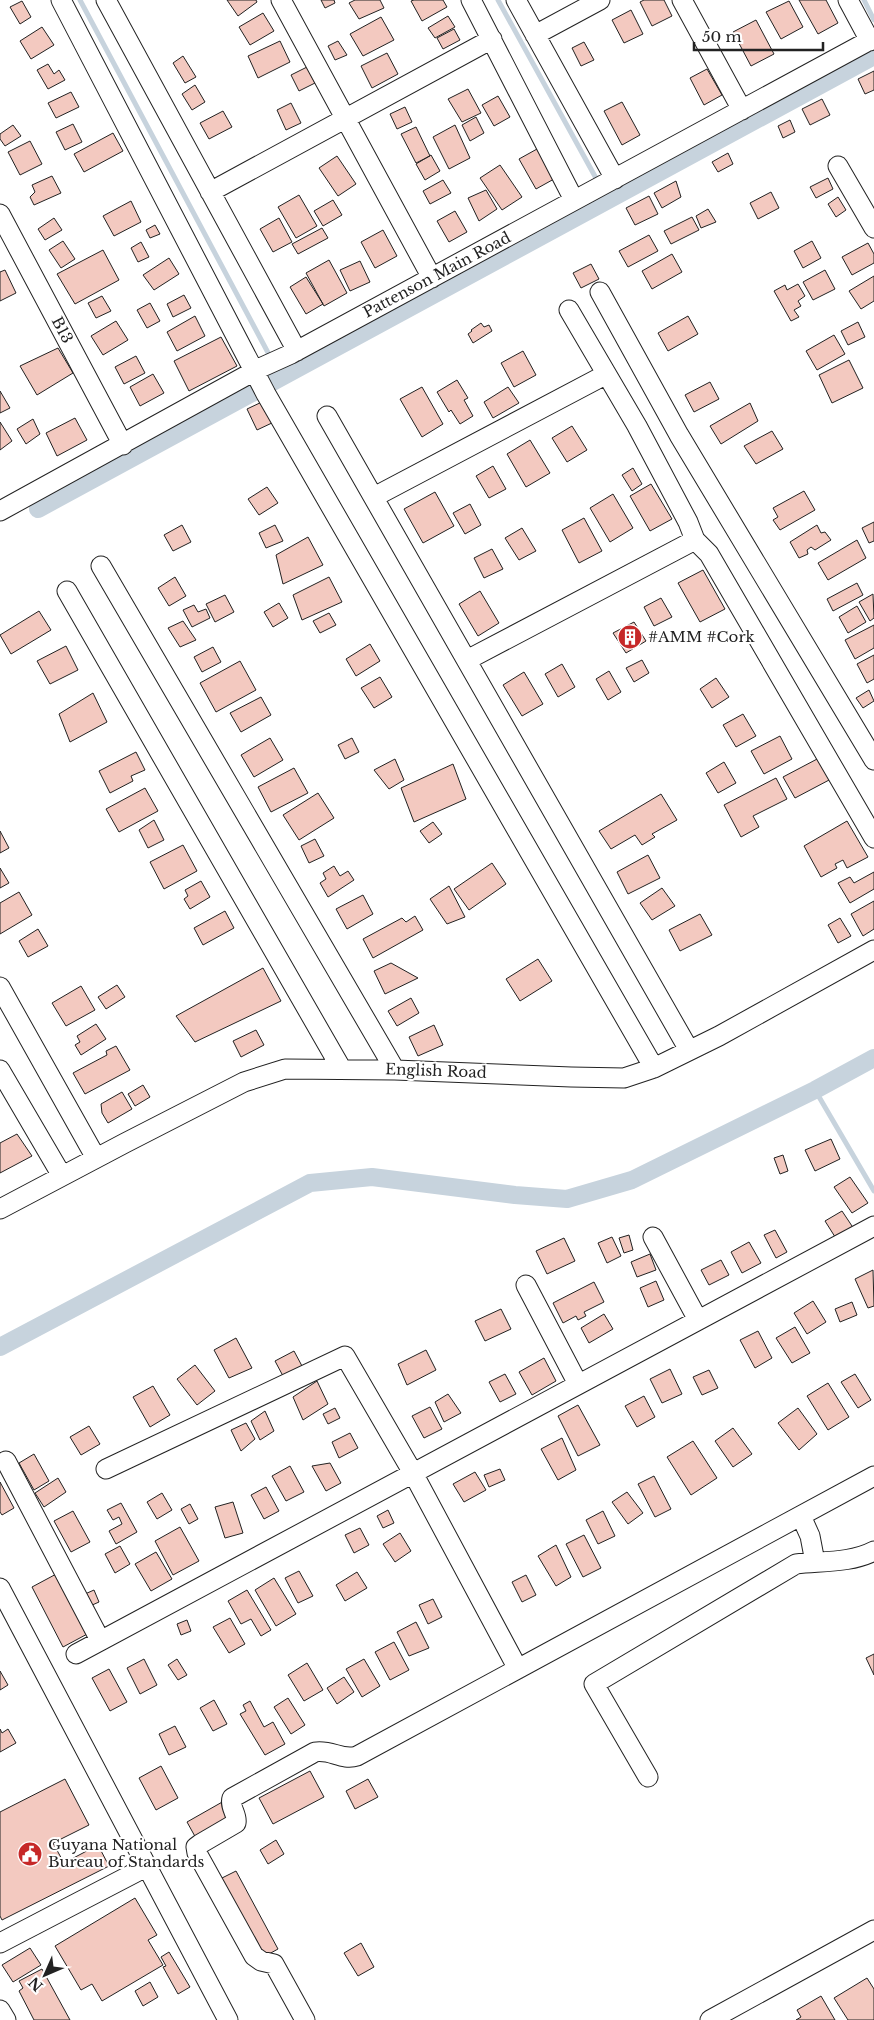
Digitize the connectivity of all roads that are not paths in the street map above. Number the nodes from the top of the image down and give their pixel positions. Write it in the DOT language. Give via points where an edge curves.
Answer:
graph roads {
  1 [pos="61,0"];
  2 [pos="106,0"];
  3 [pos="281,0"];
  4 [pos="471,0"];
  5 [pos="516,0"];
  6 [pos="600,0"];
  7 [pos="682,0"];
  8 [pos="848,0"];
  9 [pos="535,35"];
  10 [pos="492,39"];
  11 [pos="872,40"];
  12 [pos="742,110"];
  13 [pos="345,119"];
  14 [pos="838,166"];
  15 [pos="611,181"];
  16 [pos="210,192"];
  17 [pos="578,199"];
  18 [pos="0,214"];
  19 [pos="874,228"];
  20 [pos="432,278"];
  21 [pos="600,292"];
  22 [pos="569,310"];
  23 [pos="292,353"];
  24 [pos="257,372"];
  25 [pos="605,375"];
  26 [pos="327,416"];
  27 [pos="123,445"];
  28 [pos="374,497"];
  29 [pos="0,511"];
  30 [pos="695,540"];
  31 [pos="100,566"];
  32 [pos="67,591"];
  33 [pos="467,660"];
  34 [pos="874,760"];
  35 [pos="874,838"];
  36 [pos="874,950"];
  37 [pos="0,987"];
  38 [pos="689,1050"];
  39 [pos="341,1068"];
  40 [pos="654,1068"];
  41 [pos="0,1070"];
  42 [pos="395,1070"];
  43 [pos="96,1158"];
  44 [pos="62,1176"];
  45 [pos="0,1209"];
  46 [pos="874,1226"];
  47 [pos="653,1237"];
  48 [pos="526,1285"];
  49 [pos="698,1320"];
  50 [pos="578,1384"];
  51 [pos="6,1461"];
  52 [pos="106,1469"];
  53 [pos="413,1473"];
  54 [pos="874,1476"];
  55 [pos="801,1516"];
  56 [pos="874,1551"];
  57 [pos="816,1562"];
  58 [pos="0,1588"];
  59 [pos="100,1640"];
  60 [pos="76,1654"];
  61 [pos="518,1669"];
  62 [pos="648,1777"];
  63 [pos="146,1866"];
  64 [pos="874,1930"];
  65 [pos="0,1943"];
  66 [pos="0,2010"];
  67 [pos="6,2020"];
  68 [pos="228,2020"];
  69 [pos="305,2020"];
  70 [pos="710,2020"];
  1 -- 24 [label="street"];
  2 -- 16 [label="street"];
  3 -- 13 [label="street"];
  4 -- 10 [label="street"];
  5 -- 9 [label="street"];
  6 -- 9 [label="street"];
  7 -- 12 [label="street"];
  8 -- 11 [label="street"];
  9 -- 15 [label="street"];
  10 -- 13 [label="street"];
  10 -- 17 [label="street"];
  11 -- 12 [label="street, Pattenson Main Road"];
  12 -- 15 [label="street, Pattenson Main Road"];
  13 -- 16 [label="street"];
  13 -- 20 [label="street"];
  14 -- 19 [label="street"];
  15 -- 17 [label="street, Pattenson Main Road"];
  16 -- 23 [label="street"];
  17 -- 20 [label="street, Pattenson Main Road"];
  18 -- 27 [label="street, B13"];
  20 -- 23 [label="street, Pattenson Main Road"];
  21 -- 34 [label="street" via="679,435"];
  22 -- 25 [label="street"];
  23 -- 24 [label="street, Pattenson Main Road"];
  24 -- 27 [label="street, Pattenson Main Road"];
  24 -- 40 [label="street" via="266,394"];
  25 -- 28 [label="street"];
  25 -- 30 [label="street" via="637,426"];
  26 -- 28 [label="street"];
  27 -- 29 [label="street, Pattenson Main Road"];
  28 -- 33 [label="street"];
  30 -- 33 [label="street"];
  30 -- 35 [label="street" via="709,554"];
  31 -- 42 [label="street"];
  32 -- 39 [label="street"];
  33 -- 38 [label="street"];
  36 -- 38 [label="street, English Road"];
  37 -- 43 [label="street"];
  38 -- 40 [label="street, English Road"];
  39 -- 42 [label="street, English Road"];
  39 -- 43 [label="street, English Road" via="285,1069 244,1082"];
  40 -- 42 [label="street, English Road" via="624,1078"];
  41 -- 44 [label="street"];
  43 -- 44 [label="street, English Road"];
  44 -- 45 [label="street, English Road"];
  46 -- 49 [label="street"];
  47 -- 49 [label="street"];
  48 -- 50 [label="street"];
  49 -- 50 [label="street"];
  50 -- 53 [label="street"];
  51 -- 59 [label="street"];
  52 -- 53 [label="street" via="345,1356"];
  53 -- 59 [label="street"];
  53 -- 61 [label="street"];
  54 -- 55 [label="street"];
  55 -- 57 [label="street"];
  55 -- 61 [label="street"];
  56 -- 57 [label="street" via="866,1556"];
  57 -- 62 [label="street" via="796,1564 768,1579 594,1684"];
  58 -- 63 [label="street"];
  59 -- 60 [label="street"];
  61 -- 69 [label="street" via="357,1756 349,1758 315,1752 235,1795 231,1802 236,1824 196,1847 254,1956 261,1962 274,1964"];
  63 -- 65 [label="street"];
  63 -- 68 [label="street"];
  64 -- 70 [label="street"];
  66 -- 67 [label="street"];
}
